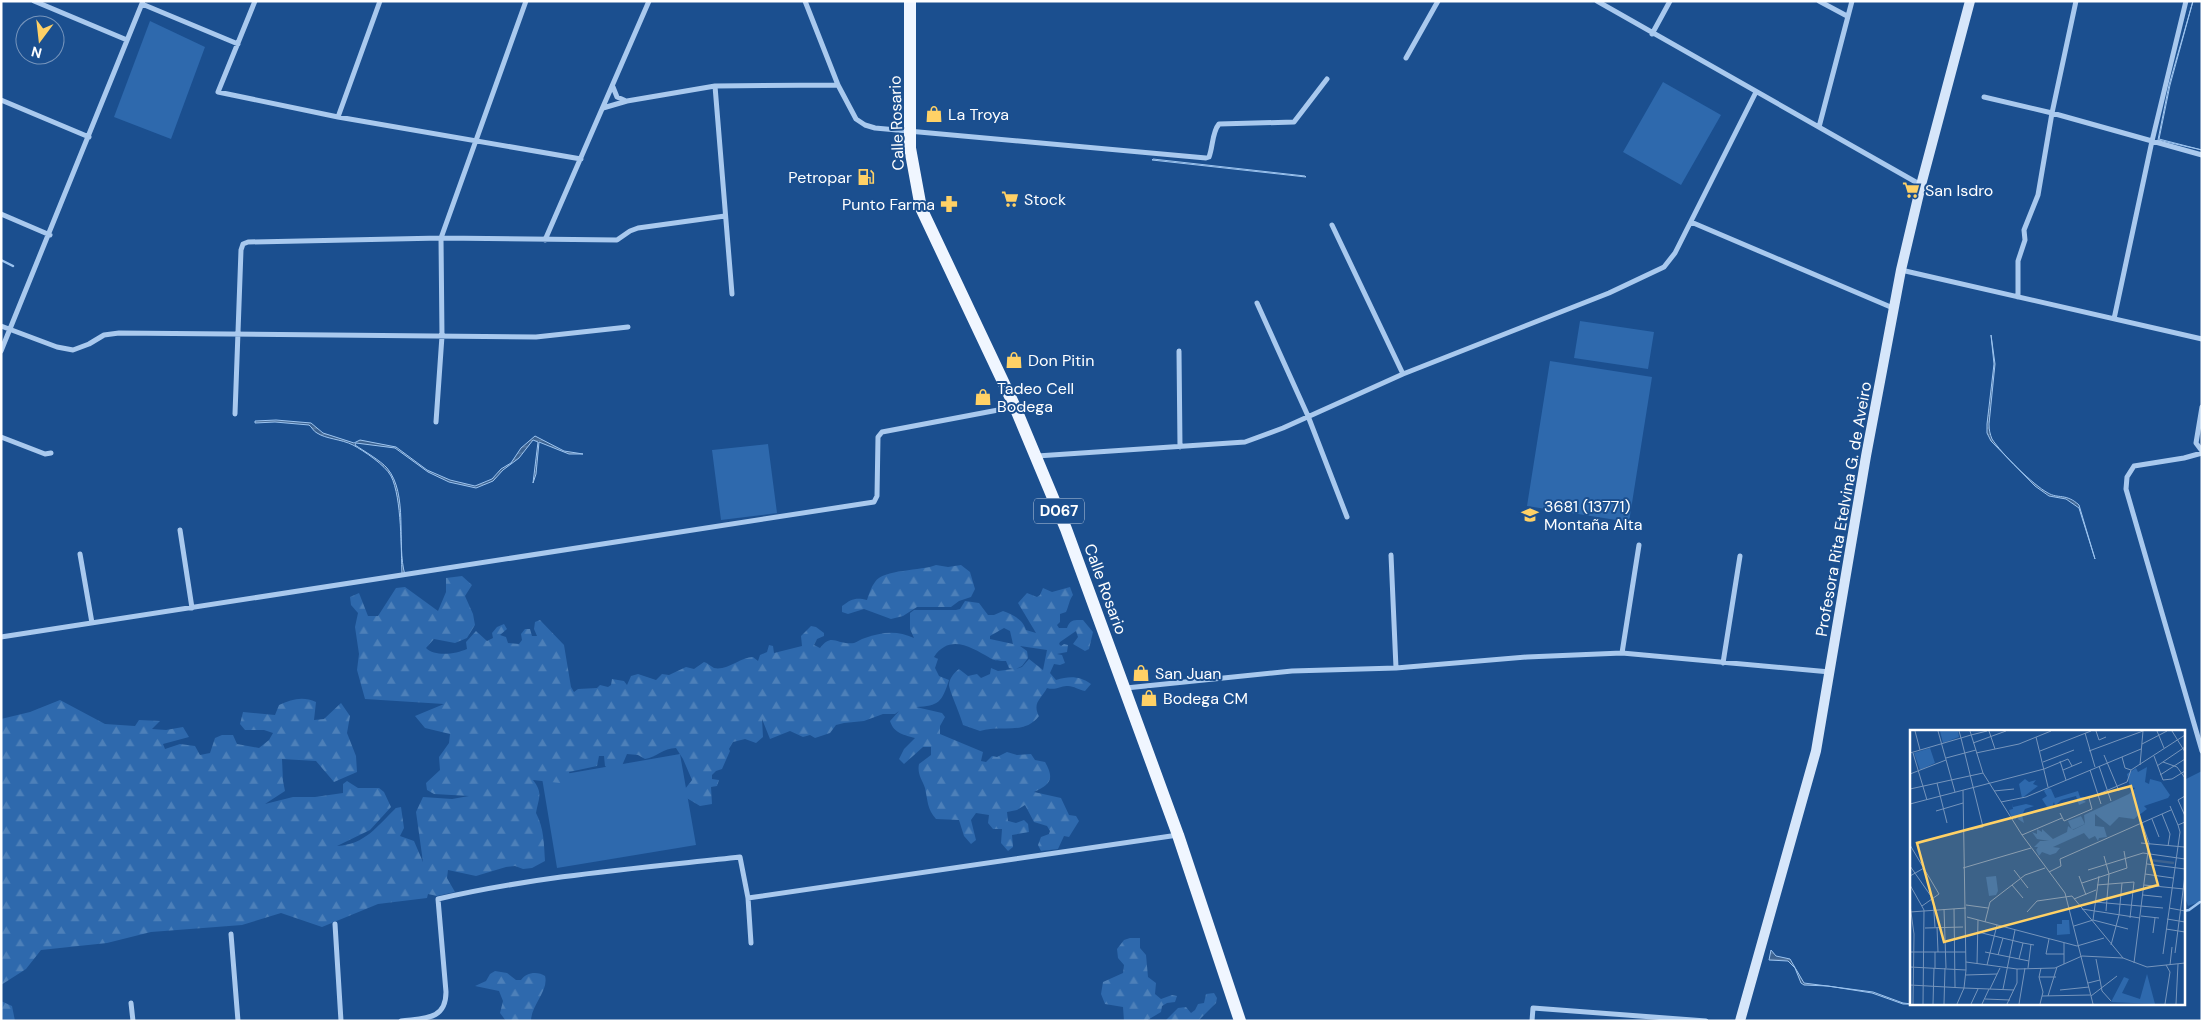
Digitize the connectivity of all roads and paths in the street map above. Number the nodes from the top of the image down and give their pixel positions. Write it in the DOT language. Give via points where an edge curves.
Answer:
graph roads {
  1 [pos="34,1"];
  2 [pos="255,1"];
  3 [pos="380,1"];
  4 [pos="526,1"];
  5 [pos="649,1"];
  6 [pos="805,1"];
  7 [pos="910,1"];
  8 [pos="1438,1"];
  9 [pos="1597,1"];
  10 [pos="1670,1"];
  11 [pos="1819,1"];
  12 [pos="1852,1"];
  13 [pos="1970,1"];
  14 [pos="2076,1"];
  15 [pos="2186,1"];
  16 [pos="143,2"];
  17 [pos="1847,16"];
  18 [pos="1652,34"];
  19 [pos="127,40"];
  20 [pos="238,44"];
  21 [pos="1406,58"];
  22 [pos="1327,79"];
  23 [pos="838,85"];
  24 [pos="715,86"];
  25 [pos="614,87"];
  26 [pos="1756,92"];
  27 [pos="1984,97"];
  28 [pos="1,100"];
  29 [pos="627,101"];
  30 [pos="603,108"];
  31 [pos="2052,113"];
  32 [pos="338,117"];
  33 [pos="1819,127"];
  34 [pos="910,131"];
  35 [pos="89,137"];
  36 [pos="475,141"];
  37 [pos="2152,141"];
  38 [pos="2202,155"];
  39 [pos="580,159"];
  40 [pos="1921,184"];
  41 [pos="1,214"];
  42 [pos="725,216"];
  43 [pos="1691,222"];
  44 [pos="1332,225"];
  45 [pos="50,235"];
  46 [pos="441,238"];
  47 [pos="546,240"];
  48 [pos="1901,270"];
  49 [pos="732,294"];
  50 [pos="2018,297"];
  51 [pos="1257,303"];
  52 [pos="1894,308"];
  53 [pos="2114,319"];
  54 [pos="1,326"];
  55 [pos="628,326"];
  56 [pos="10,330"];
  57 [pos="238,334"];
  58 [pos="442,336"];
  59 [pos="2202,339"];
  60 [pos="1,351"];
  61 [pos="1179,351"];
  62 [pos="1403,374"];
  63 [pos="1015,407"];
  64 [pos="2202,407"];
  65 [pos="235,414"];
  66 [pos="1308,416"];
  67 [pos="436,422"];
  68 [pos="1,437"];
  69 [pos="1180,447"];
  70 [pos="2202,452"];
  71 [pos="51,453"];
  72 [pos="1036,456"];
  73 [pos="1347,517"];
  74 [pos="180,530"];
  75 [pos="1639,545"];
  76 [pos="80,554"];
  77 [pos="1391,555"];
  78 [pos="1740,556"];
  79 [pos="192,608"];
  80 [pos="92,623"];
  81 [pos="1,637"];
  82 [pos="1622,654"];
  83 [pos="1724,663"];
  84 [pos="1396,668"];
  85 [pos="1830,672"];
  86 [pos="1125,688"];
  87 [pos="2202,751"];
  88 [pos="1178,835"];
  89 [pos="748,898"];
  90 [pos="335,924"];
  91 [pos="231,934"];
  92 [pos="751,943"];
  93 [pos="131,1003"];
  94 [pos="133,1021"];
  95 [pos="238,1021"];
  96 [pos="341,1021"];
  97 [pos="401,1021"];
  98 [pos="1240,1021"];
  99 [pos="1532,1021"];
  100 [pos="1706,1021"];
  101 [pos="1740,1021"];
  1 -- 19 [label="street"];
  2 -- 20 [label="street"];
  3 -- 32 [label="street"];
  4 -- 36 [label="street"];
  5 -- 25 [label="street"];
  6 -- 23 [label="street"];
  7 -- 34 [label="main road, Calle Rosario / D067"];
  8 -- 21 [label="street"];
  9 -- 18 [label="street"];
  10 -- 18 [label="street"];
  11 -- 17 [label="street"];
  12 -- 17 [label="street"];
  13 -- 40 [label="street, Profesora Rita Etelvina G. de Aveiro"];
  14 -- 31 [label="street"];
  15 -- 37 [label="street"];
  16 -- 19 [label="street"];
  16 -- 20 [label="street"];
  17 -- 33 [label="street"];
  18 -- 26 [label="street"];
  19 -- 35 [label="street"];
  20 -- 32 [label="street" via="218,92"];
  22 -- 34 [label="street" via="1294,122 1219,124 1211,152 1206,158"];
  23 -- 24 [label="street"];
  23 -- 34 [label="street" via="856,118 865,125"];
  24 -- 29 [label="street"];
  24 -- 42 [label="street"];
  25 -- 29 [label="street" via="619,99"];
  25 -- 30 [label="street"];
  26 -- 33 [label="street"];
  26 -- 43 [label="street"];
  27 -- 31 [label="street"];
  28 -- 35 [label="street"];
  29 -- 30 [label="street"];
  30 -- 39 [label="street"];
  31 -- 37 [label="street"];
  31 -- 50 [label="street" via="2038,194 2026,222 2025,240 2018,261"];
  32 -- 36 [label="street"];
  33 -- 40 [label="street"];
  34 -- 63 [label="main road, Calle Rosario / D067" via="917,195 926,221"];
  35 -- 45 [label="street"];
  36 -- 39 [label="street"];
  36 -- 46 [label="street"];
  37 -- 38 [label="street"];
  37 -- 53 [label="street"];
  39 -- 47 [label="street"];
  40 -- 48 [label="street, Profesora Rita Etelvina G. de Aveiro"];
  41 -- 45 [label="street"];
  42 -- 47 [label="street" via="638,228 617,240"];
  42 -- 49 [label="street"];
  43 -- 52 [label="street"];
  43 -- 62 [label="street" via="1669,262 1652,274"];
  44 -- 62 [label="street"];
  45 -- 56 [label="street"];
  46 -- 47 [label="street"];
  46 -- 57 [label="street" via="248,242 241,250"];
  46 -- 58 [label="street"];
  48 -- 50 [label="street"];
  48 -- 52 [label="street, Profesora Rita Etelvina G. de Aveiro"];
  50 -- 53 [label="street"];
  51 -- 66 [label="street"];
  52 -- 85 [label="street, Profesora Rita Etelvina G. de Aveiro"];
  53 -- 59 [label="street"];
  54 -- 56 [label="street"];
  55 -- 58 [label="street" via="536,337"];
  56 -- 57 [label="street" via="57,348 73,350 104,335 120,332"];
  56 -- 60 [label="street"];
  57 -- 58 [label="street"];
  57 -- 65 [label="street"];
  58 -- 67 [label="street"];
  61 -- 69 [label="street"];
  62 -- 66 [label="street"];
  63 -- 72 [label="main road, Calle Rosario / D067"];
  63 -- 79 [label="street" via="882,432 878,437 877,496 874,502"];
  64 -- 70 [label="street" via="2196,443"];
  66 -- 69 [label="street" via="1245,442"];
  66 -- 73 [label="street"];
  68 -- 71 [label="street" via="45,454"];
  69 -- 72 [label="street"];
  70 -- 87 [label="street" via="2134,466 2126,477 2126,489"];
  72 -- 86 [label="main road, Calle Rosario / D067"];
  74 -- 79 [label="street"];
  75 -- 82 [label="street"];
  76 -- 80 [label="street"];
  77 -- 84 [label="street"];
  78 -- 83 [label="street"];
  79 -- 80 [label="street"];
  80 -- 81 [label="street"];
  82 -- 83 [label="street"];
  82 -- 84 [label="street" via="1527,657"];
  83 -- 85 [label="street"];
  84 -- 86 [label="street" via="1275,672"];
  85 -- 101 [label="street, Profesora Rita Etelvina G. de Aveiro" via="1805,796"];
  86 -- 88 [label="main road, Calle Rosario / D067"];
  88 -- 89 [label="street"];
  88 -- 98 [label="main road, Calle Rosario / D067"];
  89 -- 92 [label="street"];
  89 -- 97 [label="street" via="740,856 540,880 438,899 446,1000 438,1015"];
  90 -- 96 [label="street"];
  91 -- 95 [label="street"];
  93 -- 94 [label="street"];
  99 -- 100 [label="street" via="1533,1008"];
}
